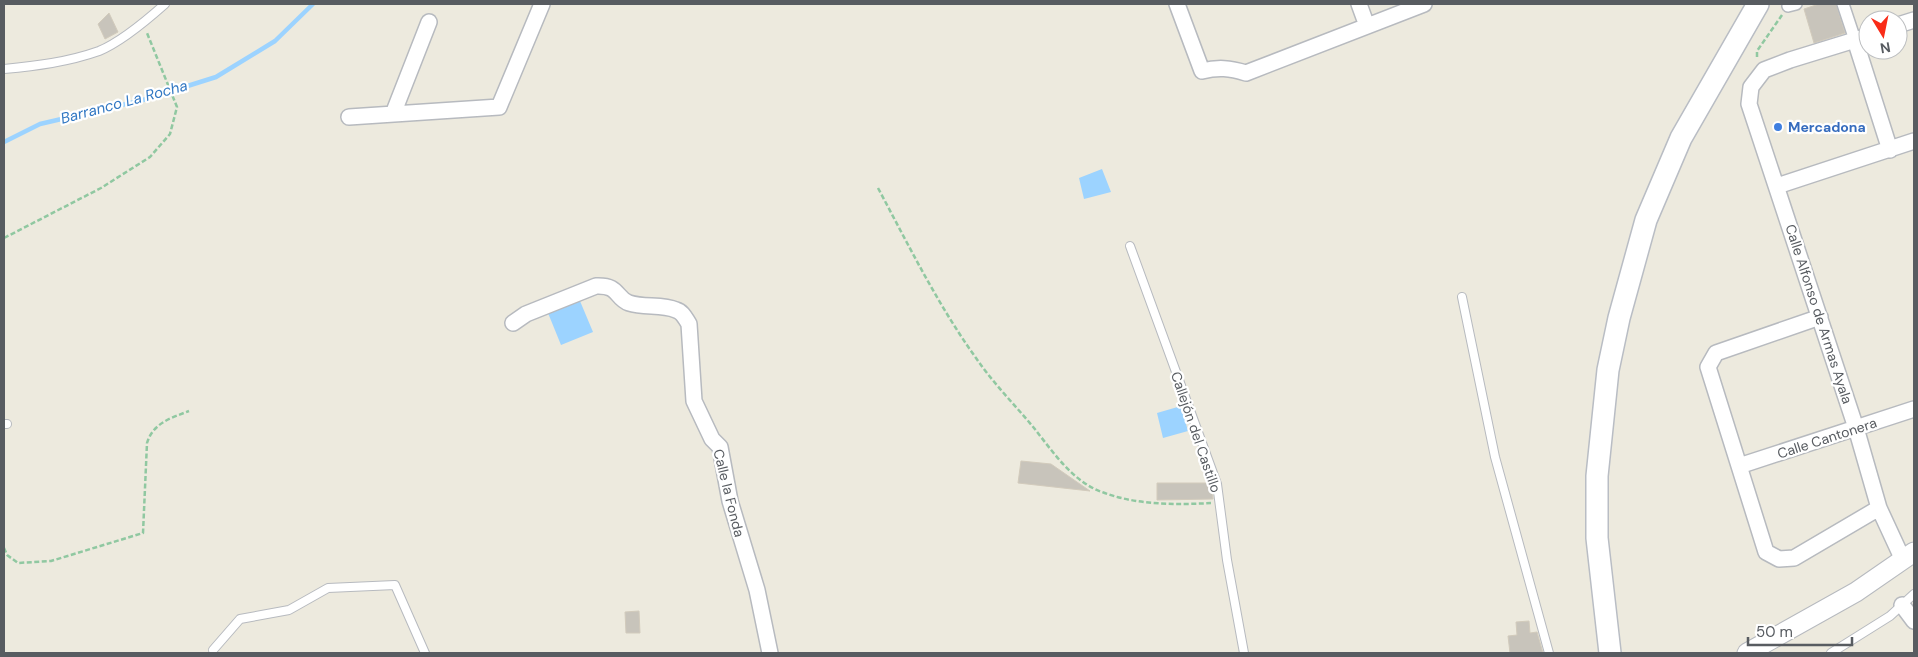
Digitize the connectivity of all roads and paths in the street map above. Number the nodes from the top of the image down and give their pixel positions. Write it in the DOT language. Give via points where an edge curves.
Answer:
graph roads {
  1 [pos="164,4"];
  2 [pos="542,4"];
  3 [pos="1177,4"];
  4 [pos="1359,4"];
  5 [pos="1424,4"];
  6 [pos="1758,4"];
  7 [pos="1843,4"];
  8 [pos="1792,5"];
  9 [pos="429,22"];
  10 [pos="143,24"];
  11 [pos="1367,26"];
  12 [pos="1858,31"];
  13 [pos="1858,39"];
  14 [pos="1868,60"];
  15 [pos="4,70"];
  16 [pos="1764,70"];
  17 [pos="393,114"];
  18 [pos="349,117"];
  19 [pos="1914,141"];
  20 [pos="1890,150"];
  21 [pos="1777,186"];
  22 [pos="878,188"];
  23 [pos="4,238"];
  24 [pos="1130,246"];
  25 [pos="1462,297"];
  26 [pos="1820,317"];
  27 [pos="512,323"];
  28 [pos="1914,409"];
  29 [pos="189,411"];
  30 [pos="1856,428"];
  31 [pos="1739,466"];
  32 [pos="1220,503"];
  33 [pos="1879,508"];
  34 [pos="4,548"];
  35 [pos="1909,556"];
  36 [pos="1914,594"];
  37 [pos="1902,605"];
  38 [pos="1914,621"];
  39 [pos="213,650"];
  40 [pos="425,653"];
  41 [pos="770,653"];
  42 [pos="1244,653"];
  43 [pos="1549,653"];
  44 [pos="1610,653"];
  45 [pos="1747,653"];
  46 [pos="1831,653"];
  1 -- 10 [label="lane"];
  2 -- 17 [label="street" via="499,107"];
  3 -- 11 [label="street" via="1202,71 1217,67 1246,73"];
  4 -- 11 [label="street"];
  5 -- 11 [label="street"];
  6 -- 44 [label="main road" via="1681,138 1646,220 1618,318 1608,370 1597,476 1597,538"];
  7 -- 12 [label="street"];
  8 -- 16 [label="path" via="1757,51 1758,63"];
  9 -- 17 [label="street"];
  10 -- 15 [label="lane" via="100,50 49,64"];
  10 -- 23 [label="path" via="177,107 170,134 150,157 101,188"];
  13 -- 16 [label="street"];
  14 -- 20 [label="street"];
  16 -- 21 [label="street, Calle Alfonso de Armas Ayala" via="1751,87 1750,104"];
  17 -- 18 [label="street"];
  19 -- 20 [label="street"];
  20 -- 21 [label="street"];
  21 -- 26 [label="street, Calle Alfonso de Armas Ayala"];
  22 -- 32 [label="path" via="933,292 976,359 1076,476 1102,492 1139,501 1174,505"];
  24 -- 32 [label="lane, Callejón del Castillo" via="1217,484"];
  25 -- 43 [label="lane" via="1495,458"];
  26 -- 30 [label="street, Calle Alfonso de Armas Ayala"];
  26 -- 31 [label="street" via="1716,353 1708,367"];
  27 -- 41 [label="street, Calle la Fonda" via="526,314 596,286 613,289 627,302 676,309 683,314 689,324 694,401 712,439 720,447 730,502 756,590"];
  28 -- 30 [label="street, Calle Cantonera"];
  29 -- 34 [label="path" via="162,422 149,434 143,533 51,561 18,564 7,556"];
  30 -- 31 [label="street, Calle Cantonera"];
  30 -- 33 [label="street, Calle Alfonso de Armas Ayala"];
  31 -- 33 [label="street" via="1766,552 1779,559 1794,558"];
  32 -- 42 [label="lane, Callejón del Castillo"];
  33 -- 35 [label="street, Calle Alfonso de Armas Ayala"];
  35 -- 45 [label="street" via="1856,592"];
  36 -- 37 [label="lane"];
  37 -- 38 [label="street"];
  37 -- 46 [label="lane"];
  39 -- 40 [label="lane" via="240,619 289,610 328,588 394,584"];
}
